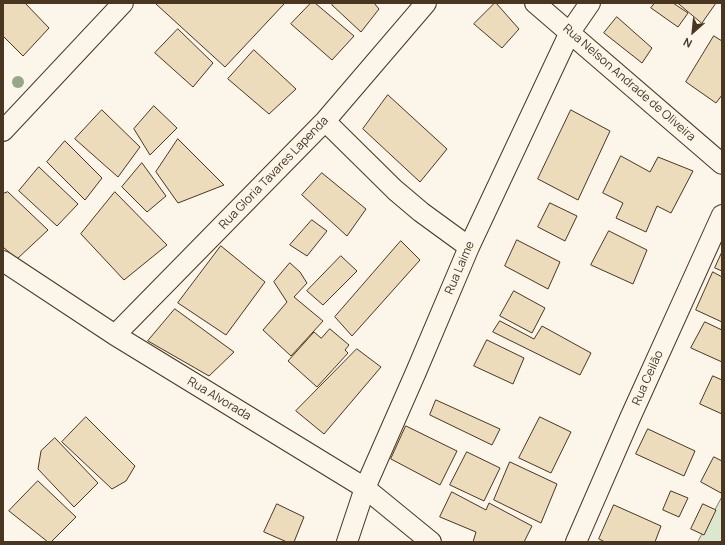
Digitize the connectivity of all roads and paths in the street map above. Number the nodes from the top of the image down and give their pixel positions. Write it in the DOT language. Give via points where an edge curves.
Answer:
graph roads {
  1 [pos="123,3"];
  2 [pos="426,3"];
  3 [pos="535,3"];
  4 [pos="590,3"];
  5 [pos="570,32"];
  6 [pos="325,121"];
  7 [pos="3,131"];
  8 [pos="722,164"];
  9 [pos="722,215"];
  10 [pos="469,247"];
  11 [pos="3,261"];
  12 [pos="115,335"];
  13 [pos="364,488"];
  14 [pos="347,542"];
  15 [pos="431,542"];
  16 [pos="576,542"];
  1 -- 7 [label="street"];
  2 -- 6 [label="street, Rua Gloria Tavares Lapenda"];
  3 -- 5 [label="street, Rua Nelson Andrade de Oliveira"];
  4 -- 5 [label="street, Rua Laime"];
  5 -- 8 [label="street, Rua Nelson Andrade de Oliveira"];
  5 -- 10 [label="street, Rua Laime"];
  6 -- 10 [label="street" via="395,190"];
  6 -- 12 [label="street, Rua Gloria Tavares Lapenda"];
  9 -- 16 [label="street, Rua Ceilão"];
  10 -- 13 [label="street, Rua Laime"];
  11 -- 12 [label="street, Rua Alvorada"];
  12 -- 13 [label="street, Rua Alvorada"];
  13 -- 14 [label="street, Rua Laime"];
  13 -- 15 [label="street, Rua Alvorada"];
}
